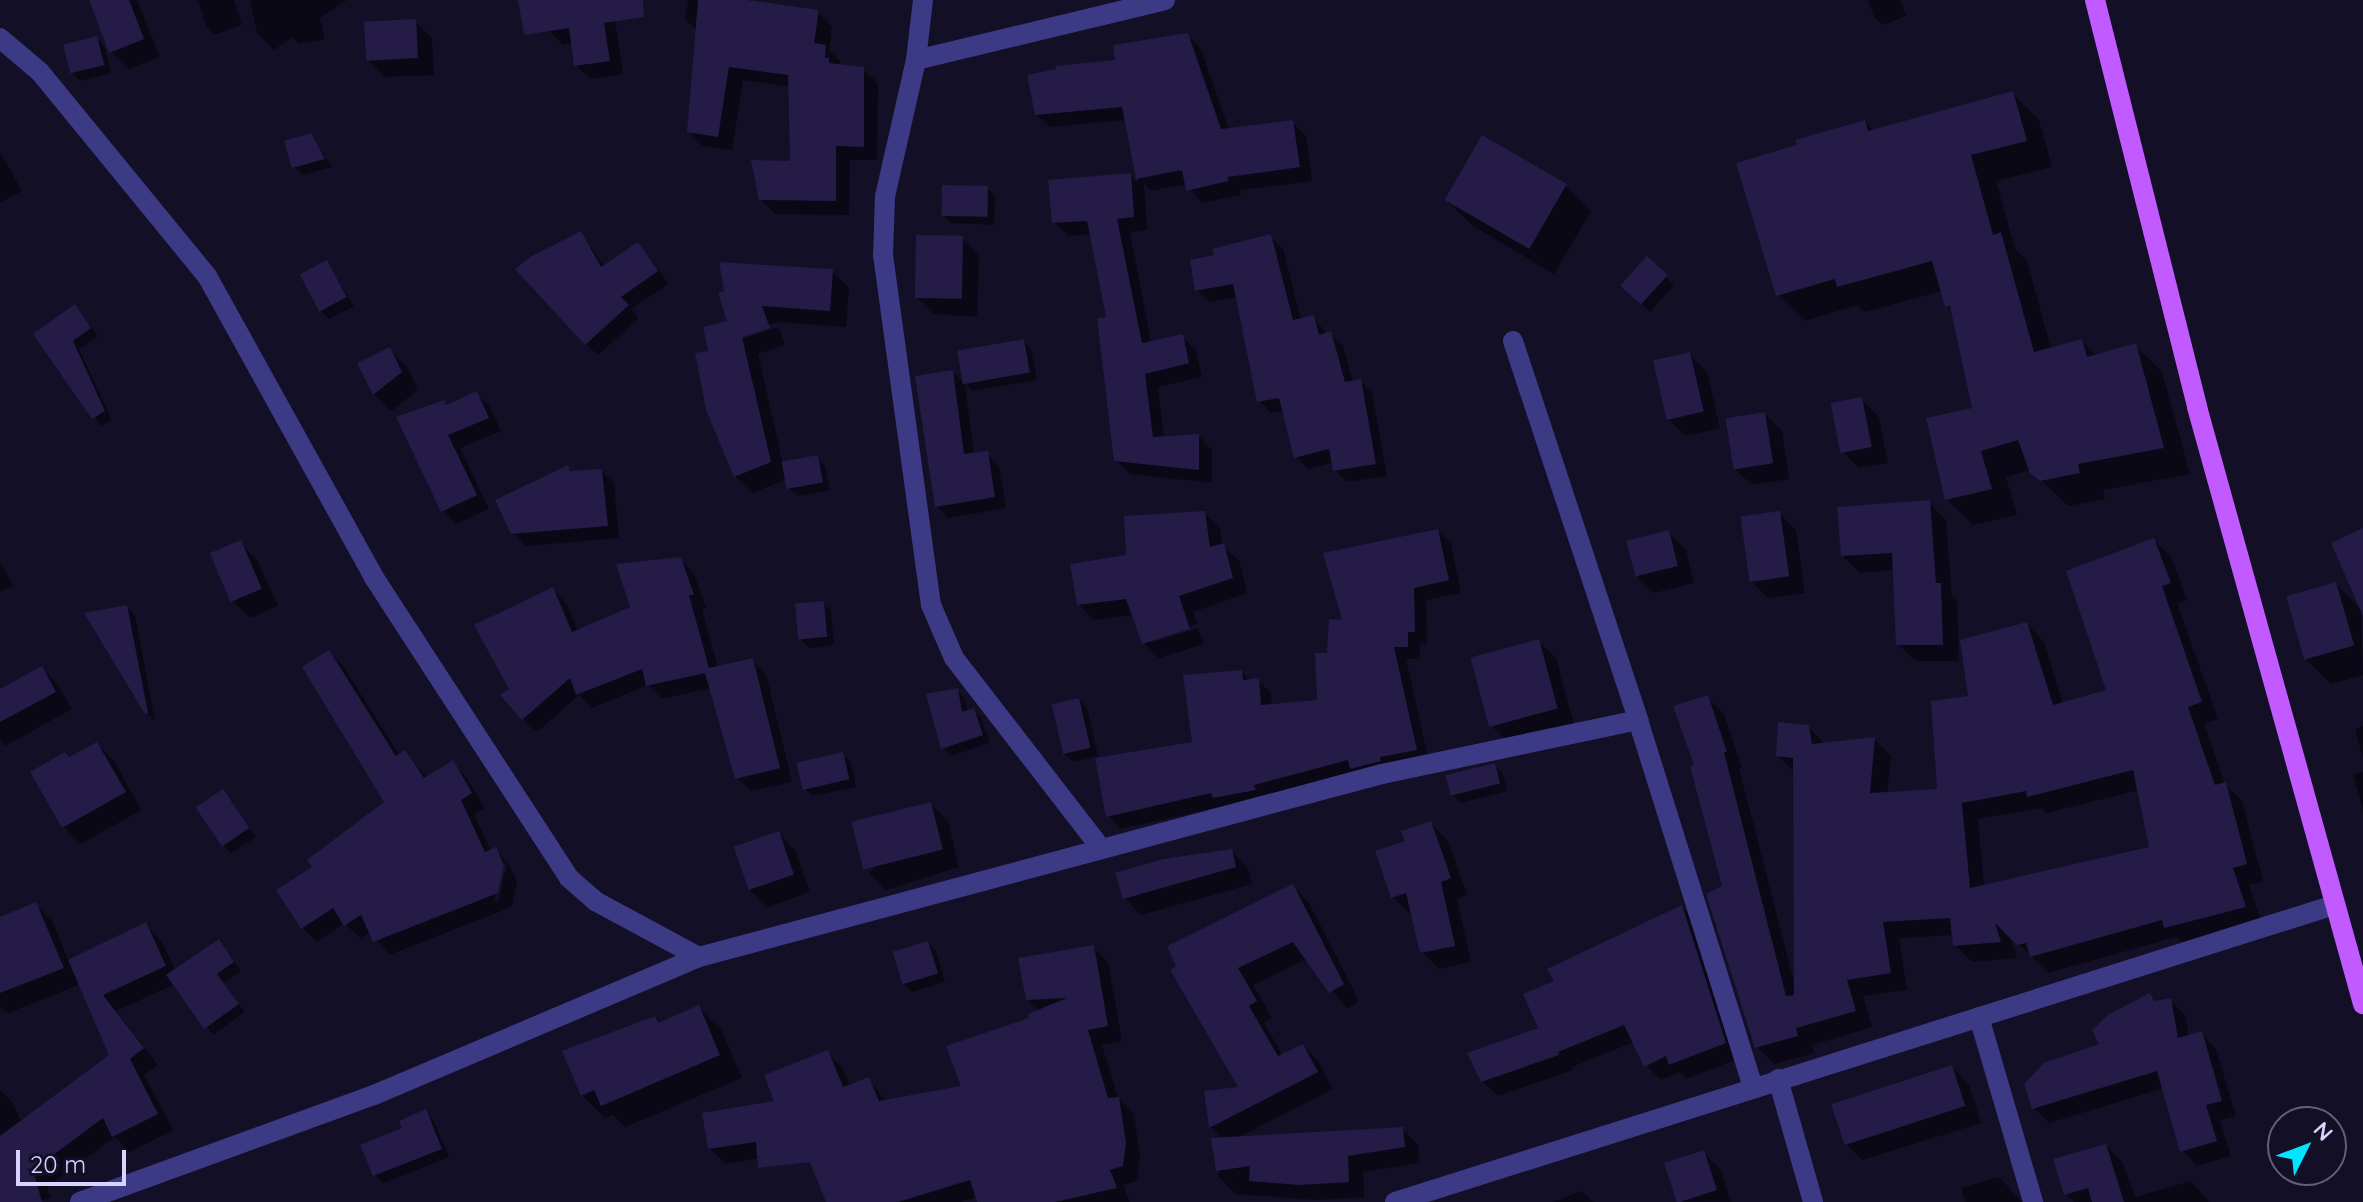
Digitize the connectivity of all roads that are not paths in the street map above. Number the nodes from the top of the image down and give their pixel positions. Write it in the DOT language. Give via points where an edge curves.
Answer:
graph roads {
  1 [pos="923,0"];
  2 [pos="1165,0"];
  3 [pos="2095,0"];
  4 [pos="0,38"];
  5 [pos="916,60"];
  6 [pos="1513,341"];
  7 [pos="1638,720"];
  8 [pos="1100,847"];
  9 [pos="2334,905"];
  10 [pos="699,957"];
  11 [pos="2363,1004"];
  12 [pos="1979,1017"];
  13 [pos="1778,1079"];
  14 [pos="1753,1086"];
  15 [pos="1456,1194"];
  16 [pos="80,1202"];
  17 [pos="1395,1202"];
  18 [pos="1813,1202"];
  19 [pos="2033,1202"];
  1 -- 5 [label="street"];
  2 -- 5 [label="street"];
  3 -- 9 [label="main road" via="2197,407"];
  4 -- 10 [label="street" via="40,72 207,276 373,576 569,878 595,901"];
  5 -- 8 [label="street" via="885,196 883,255 931,605 954,658"];
  6 -- 7 [label="street"];
  7 -- 8 [label="street" via="1382,774"];
  7 -- 14 [label="street"];
  8 -- 10 [label="street"];
  9 -- 11 [label="main road"];
  9 -- 12 [label="street"];
  10 -- 16 [label="street" via="374,1095"];
  12 -- 13 [label="street"];
  12 -- 19 [label="street"];
  13 -- 14 [label="street"];
  13 -- 18 [label="street"];
  14 -- 15 [label="street"];
  15 -- 17 [label="street"];
}
